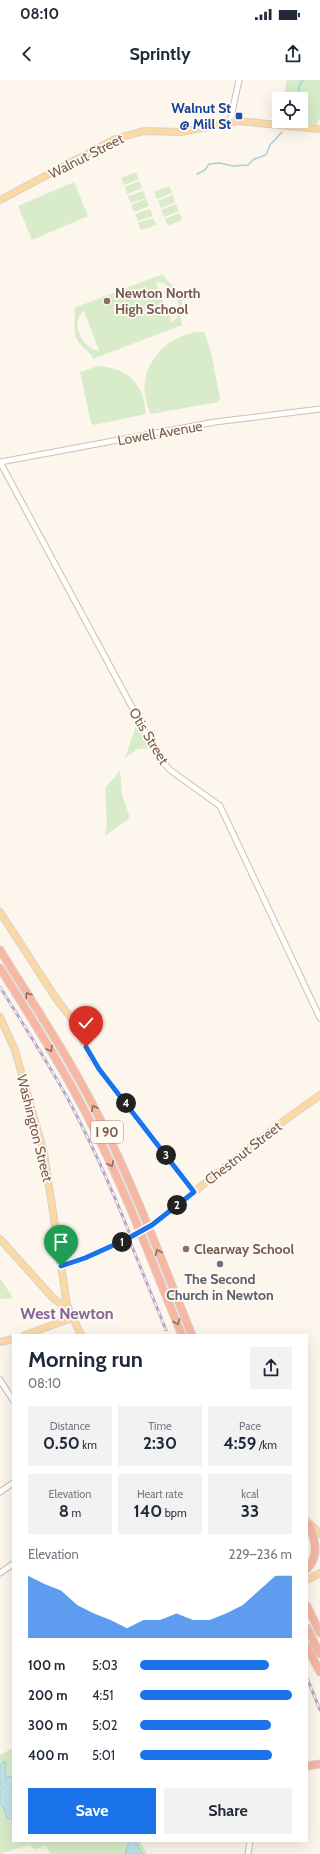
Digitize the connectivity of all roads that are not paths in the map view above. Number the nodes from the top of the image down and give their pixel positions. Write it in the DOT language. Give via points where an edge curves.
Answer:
graph roads {
  1 [pos="238,80"];
  2 [pos="230,122"];
  3 [pos="320,129"];
  4 [pos="0,200"];
  5 [pos="320,409"];
  6 [pos="0,462"];
  7 [pos="0,912"];
  8 [pos="0,950"];
  9 [pos="0,968"];
  10 [pos="0,1016"];
  11 [pos="320,1018"];
  12 [pos="320,1095"];
  13 [pos="194,1192"];
  14 [pos="0,1239"];
  15 [pos="61,1266"];
  16 [pos="68,1309"];
  17 [pos="72,1318"];
  18 [pos="28,1334"];
  19 [pos="80,1334"];
  20 [pos="182,1334"];
  21 [pos="192,1334"];
  22 [pos="12,1339"];
  23 [pos="0,1342"];
  24 [pos="0,1380"];
  25 [pos="12,1398"];
  26 [pos="12,1484"];
  27 [pos="0,1492"];
  28 [pos="308,1522"];
  29 [pos="320,1534"];
  30 [pos="308,1540"];
  31 [pos="318,1546"];
  32 [pos="12,1565"];
  33 [pos="308,1568"];
  34 [pos="0,1573"];
  35 [pos="320,1573"];
  36 [pos="308,1579"];
  37 [pos="308,1608"];
  38 [pos="308,1630"];
  39 [pos="320,1633"];
  40 [pos="308,1648"];
  41 [pos="320,1654"];
  42 [pos="320,1672"];
  43 [pos="320,1764"];
  44 [pos="308,1766"];
  45 [pos="250,1842"];
  46 [pos="248,1854"];
  1 -- 2 [label="street"];
  2 -- 3 [label="main road, Walnut Street"];
  2 -- 4 [label="main road, Walnut Street" via="186,132 144,132 126,135"];
  5 -- 6 [label="street, Lowell Avenue" via="216,422"];
  6 -- 11 [label="street, Otis Street" via="160,759 170,770 220,806"];
  7 -- 13 [label="main road" via="52,994 76,1025 94,1063"];
  21 -- 8 [label="highway, I 90, one-way" via="134,1191 104,1127 68,1060"];
  9 -- 20 [label="highway, I 90, one-way" via="53,1053 97,1135"];
  10 -- 15 [label="main road, Washington Street" via="15,1050 44,1153"];
  12 -- 13 [label="main road, Chestnut Street"];
  13 -- 15 [label="main road, Chestnut Street, bridge" via="152,1225 125,1240"];
  14 -- 16 [label="main road" via="49,1293"];
  15 -- 16 [label="main road, Washington Street"];
  16 -- 17 [label="main road, Washington Street"];
  17 -- 18 [label="main road"];
  17 -- 19 [label="main road, Washington Street"];
  22 -- 23 [label="main road"];
  24 -- 25 [label="street"];
  26 -- 27 [label="street"];
  28 -- 29 [label="main road"];
  28 -- 31 [label="highway"];
  30 -- 31 [label="highway"];
  31 -- 33 [label="highway" via="314,1560"];
  32 -- 34 [label="street"];
  35 -- 36 [label="main road"];
  37 -- 39 [label="highway"];
  38 -- 41 [label="highway"];
  40 -- 42 [label="highway"];
  43 -- 44 [label="highway"];
  45 -- 46 [label="street"];
}
